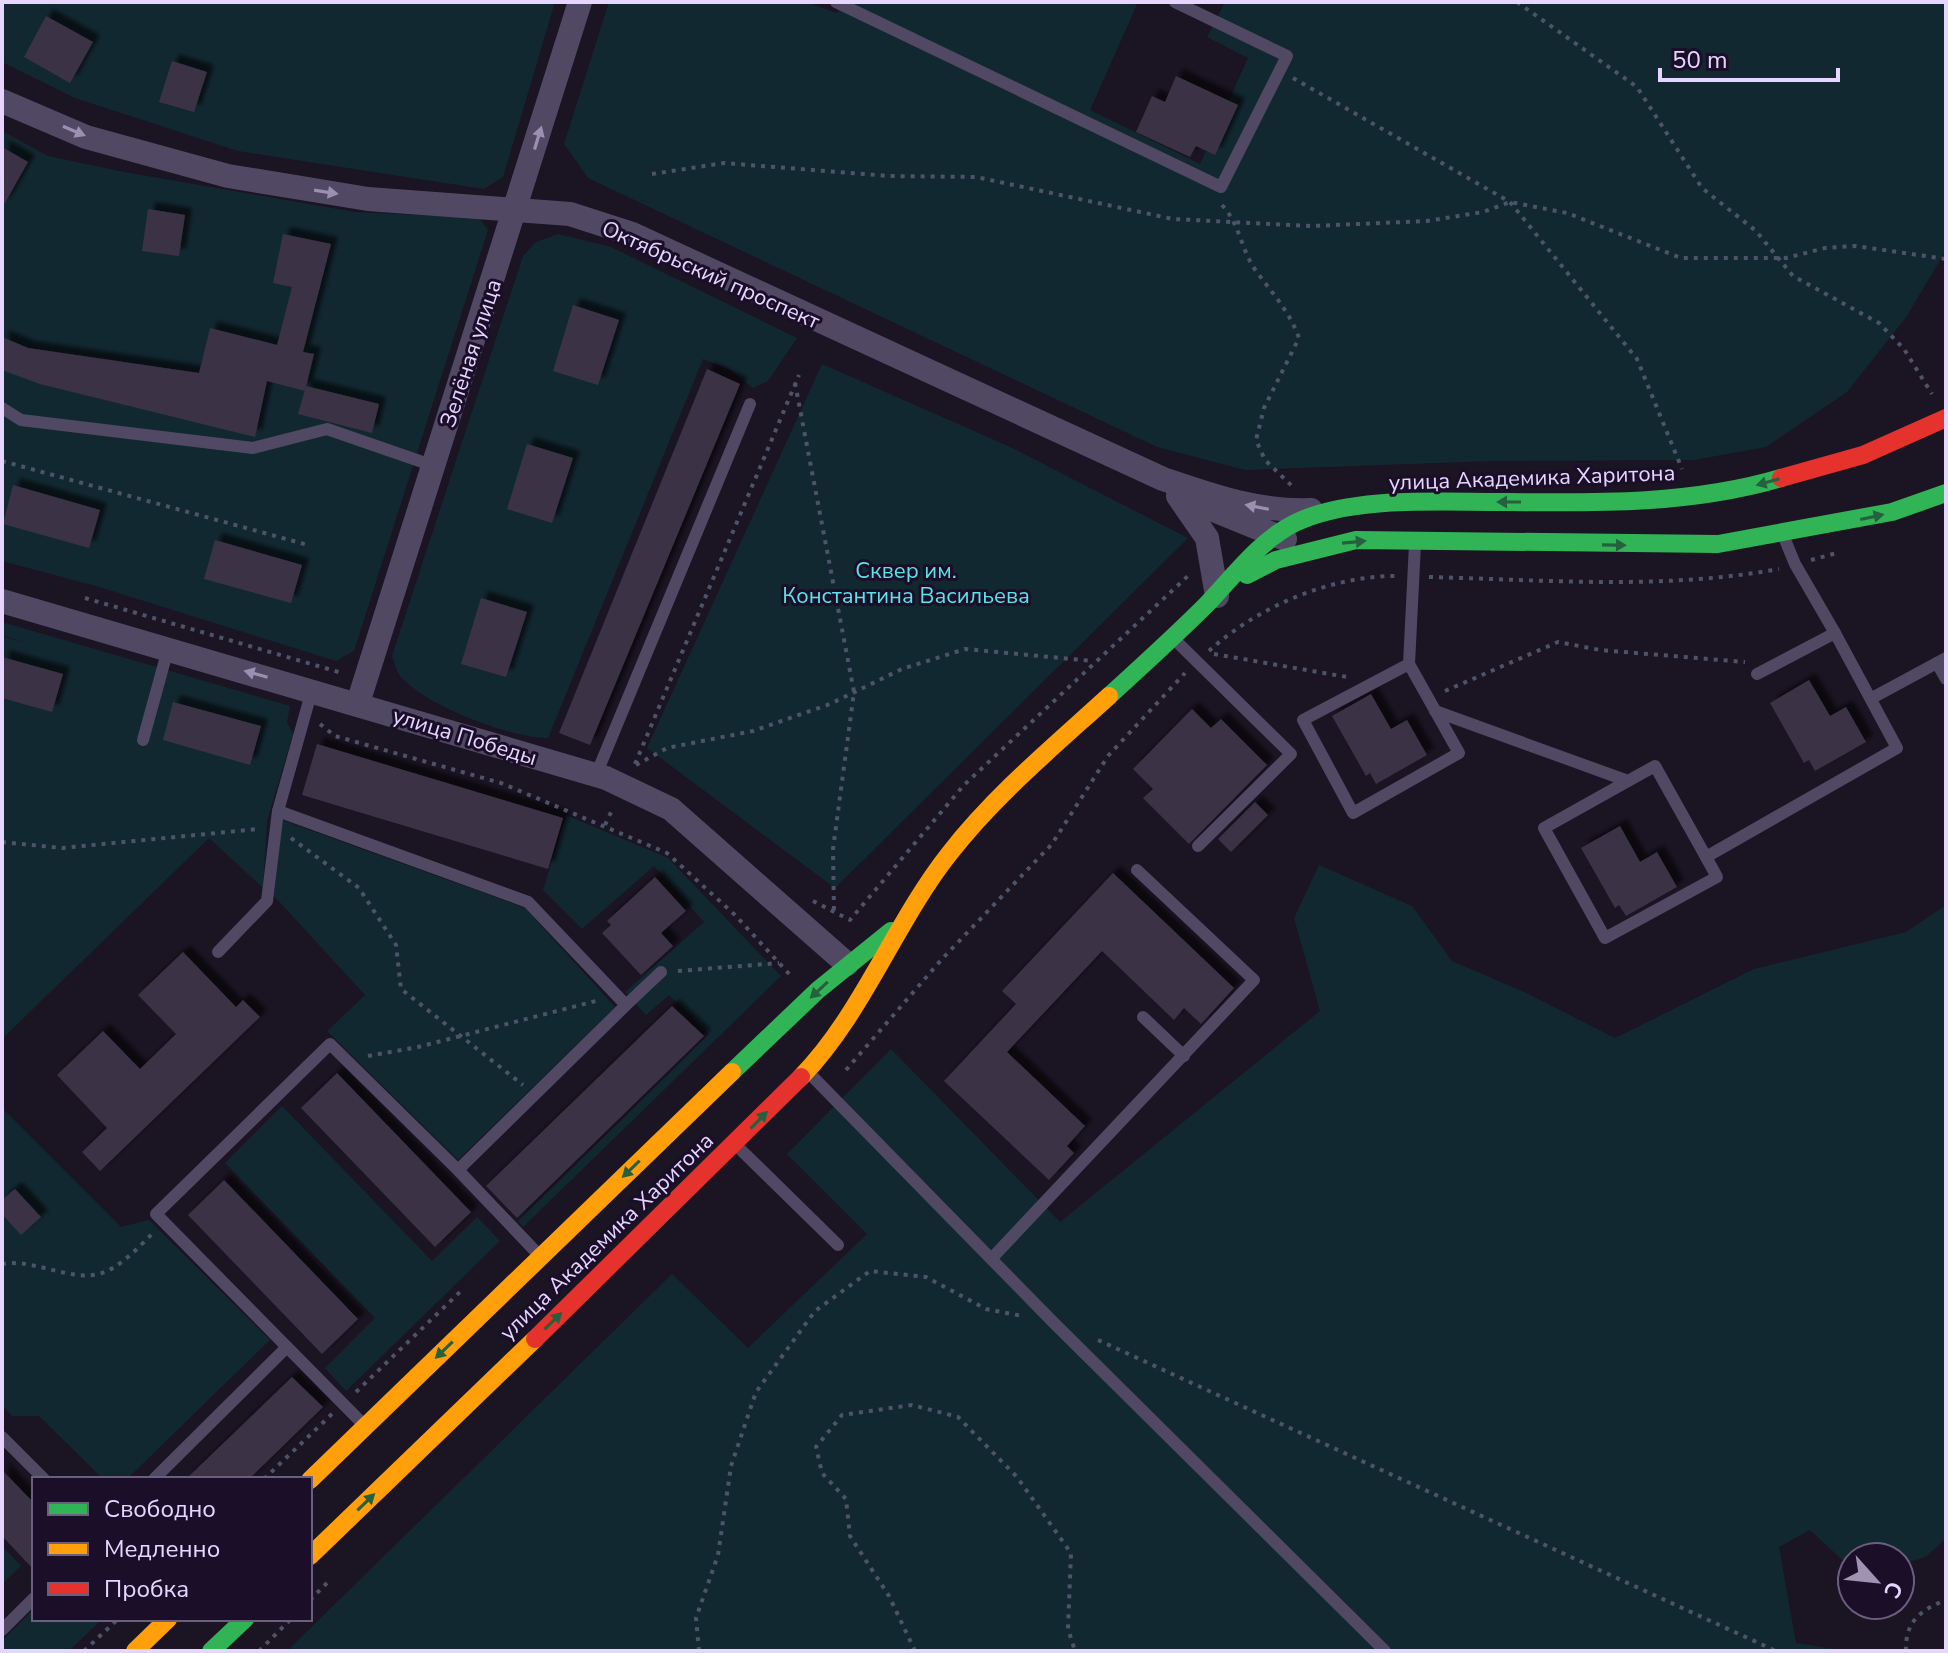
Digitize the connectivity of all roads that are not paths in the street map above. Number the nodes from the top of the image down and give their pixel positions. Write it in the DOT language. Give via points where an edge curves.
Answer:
graph roads {
  1 [pos="580,2"];
  2 [pos="836,2"];
  3 [pos="1175,2"];
  4 [pos="2,101"];
  5 [pos="515,212"];
  6 [pos="750,404"];
  7 [pos="2,408"];
  8 [pos="1946,418"];
  9 [pos="434,466"];
  10 [pos="1163,479"];
  11 [pos="1946,493"];
  12 [pos="1334,510"];
  13 [pos="1783,535"];
  14 [pos="1273,536"];
  15 [pos="1415,541"];
  16 [pos="1320,546"];
  17 [pos="1223,590"];
  18 [pos="2,601"];
  19 [pos="1835,633"];
  20 [pos="1173,638"];
  21 [pos="168,649"];
  22 [pos="1942,661"];
  23 [pos="1409,664"];
  24 [pos="1757,674"];
  25 [pos="1946,679"];
  26 [pos="361,692"];
  27 [pos="1872,698"];
  28 [pos="309,701"];
  29 [pos="1435,711"];
  30 [pos="143,740"];
  31 [pos="596,775"];
  32 [pos="1628,781"];
  33 [pos="278,811"];
  34 [pos="1198,846"];
  35 [pos="1706,857"];
  36 [pos="1137,870"];
  37 [pos="901,923"];
  38 [pos="218,952"];
  39 [pos="847,964"];
  40 [pos="661,972"];
  41 [pos="869,982"];
  42 [pos="622,1000"];
  43 [pos="1143,1017"];
  44 [pos="1184,1056"];
  45 [pos="807,1071"];
  46 [pos="736,1144"];
  47 [pos="458,1170"];
  48 [pos="838,1245"];
  49 [pos="540,1256"];
  50 [pos="992,1258"];
  51 [pos="287,1347"];
  52 [pos="365,1426"];
  53 [pos="2,1437"];
  54 [pos="42,1477"];
  55 [pos="156,1477"];
  56 [pos="312,1478"];
  57 [pos="312,1554"];
  58 [pos="32,1600"];
  59 [pos="164,1621"];
  60 [pos="243,1621"];
  61 [pos="2,1630"];
  62 [pos="135,1651"];
  63 [pos="211,1651"];
  64 [pos="1385,1651"];
  5 -- 1 [label="street, Зелёная улица, one-way"];
  2 -- 3 [label="lane" via="1221,187 1287,56"];
  4 -- 5 [label="street, Октябрьский проспект, one-way" via="86,137 228,176 368,199"];
  5 -- 9 [label="street, Зелёная улица"];
  5 -- 10 [label="street, Октябрьский проспект" via="570,214 632,234"];
  6 -- 31 [label="lane"];
  7 -- 9 [label="lane" via="21,420 253,448 327,429"];
  8 -- 12 [label="main road, улица Академика Харитона, one-way" via="1863,455 1737,491 1615,503 1420,502"];
  9 -- 26 [label="street, Зелёная улица"];
  12 -- 10 [label="street, Октябрьский проспект, one-way" via="1270,510"];
  10 -- 14 [label="street, Октябрьский проспект" via="1189,498"];
  10 -- 17 [label="street, Октябрьский проспект" via="1207,538"];
  13 -- 11 [label="main road, улица Академика Харитона, one-way" via="1892,512"];
  12 -- 14 [label="main road, улица Академика Харитона"];
  15 -- 13 [label="main road, улица Академика Харитона, one-way" via="1718,544"];
  13 -- 19 [label="lane"];
  14 -- 16 [label="street, Октябрьский проспект"];
  14 -- 17 [label="main road, улица Академика Харитона"];
  16 -- 15 [label="main road, улица Академика Харитона, one-way" via="1356,540"];
  15 -- 23 [label="lane"];
  16 -- 17 [label="main road, улица Академика Харитона" via="1276,560"];
  17 -- 20 [label="main road, улица Академика Харитона"];
  18 -- 21 [label="street, улица Победы"];
  19 -- 24 [label="lane"];
  19 -- 27 [label="lane"];
  20 -- 34 [label="lane" via="1291,754"];
  20 -- 37 [label="main road, улица Академика Харитона" via="1013,783 949,854"];
  28 -- 21 [label="street, улица Победы, one-way"];
  21 -- 30 [label="lane"];
  22 -- 25 [label="lane"];
  22 -- 27 [label="lane"];
  23 -- 29 [label="lane"];
  23 -- 29 [label="lane" via="1303,720 1353,813 1459,753"];
  26 -- 28 [label="street, улица Победы"];
  26 -- 31 [label="street, улица Победы"];
  27 -- 35 [label="lane" via="1897,748"];
  28 -- 33 [label="lane"];
  29 -- 32 [label="lane"];
  31 -- 39 [label="street, улица Победы" via="671,809"];
  32 -- 35 [label="lane" via="1655,766"];
  32 -- 35 [label="lane" via="1544,828 1605,938 1717,877"];
  33 -- 38 [label="lane" via="267,901"];
  33 -- 42 [label="lane" via="528,902"];
  36 -- 44 [label="lane" via="1254,980"];
  37 -- 39 [label="main road, улица Академика Харитона"];
  37 -- 41 [label="main road, улица Академика Харитона"];
  39 -- 41 [label="main road, улица Победы"];
  39 -- 49 [label="main road, улица Академика Харитона, one-way"];
  40 -- 42 [label="lane"];
  41 -- 45 [label="main road, улица Академика Харитона"];
  42 -- 47 [label="lane"];
  43 -- 44 [label="lane"];
  44 -- 50 [label="lane"];
  46 -- 45 [label="main road, улица Академика Харитона, one-way"];
  45 -- 50 [label="lane"];
  46 -- 48 [label="lane"];
  57 -- 46 [label="main road, улица Академика Харитона, one-way"];
  47 -- 49 [label="lane"];
  47 -- 51 [label="lane" via="330,1044 156,1214"];
  49 -- 52 [label="main road, улица Академика Харитона, one-way"];
  50 -- 64 [label="lane"];
  51 -- 52 [label="lane"];
  51 -- 55 [label="lane"];
  52 -- 56 [label="main road, улица Академика Харитона"];
  53 -- 54 [label="lane"];
  58 -- 61 [label="lane"];
  59 -- 62 [label="main road" via="147,1631"];
  60 -- 63 [label="main road"];
}
